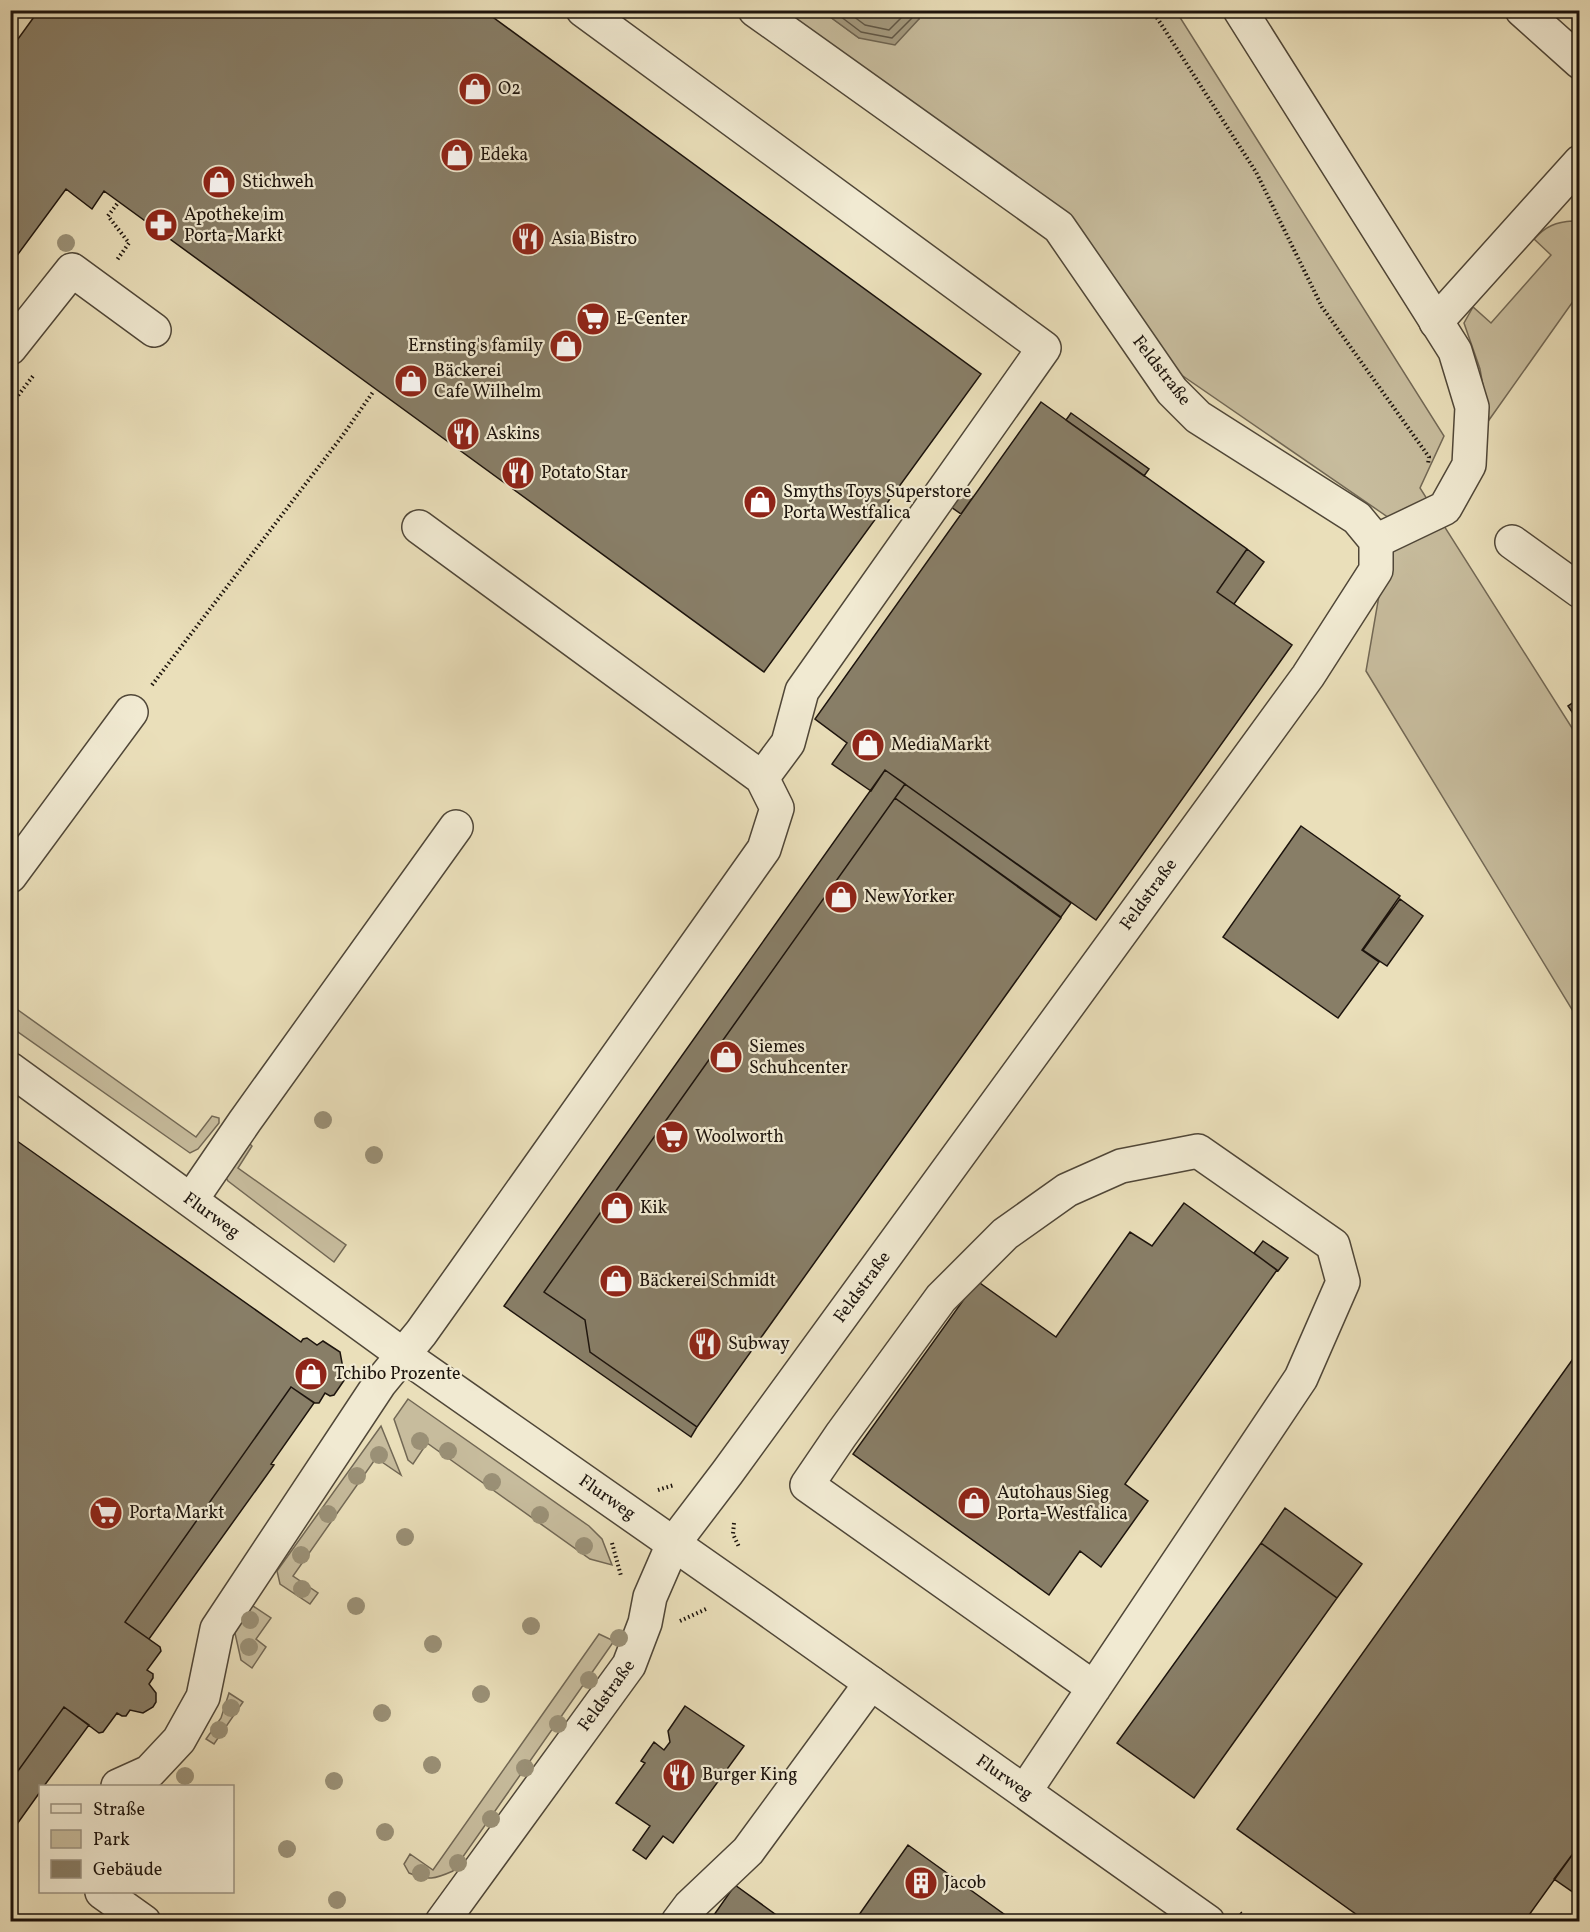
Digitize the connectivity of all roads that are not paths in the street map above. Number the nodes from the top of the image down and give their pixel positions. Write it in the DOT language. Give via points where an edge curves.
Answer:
graph roads {
  1 [pos="583,10"];
  2 [pos="755,10"];
  3 [pos="1240,10"];
  4 [pos="1522,10"];
  5 [pos="1580,62"];
  6 [pos="1574,180"];
  7 [pos="1436,322"];
  8 [pos="154,330"];
  9 [pos="10,348"];
  10 [pos="419,527"];
  11 [pos="1376,541"];
  12 [pos="1512,542"];
  13 [pos="1580,591"];
  14 [pos="131,712"];
  15 [pos="762,778"];
  16 [pos="456,827"];
  17 [pos="10,876"];
  18 [pos="10,1069"];
  19 [pos="191,1200"];
  20 [pos="402,1354"];
  21 [pos="673,1545"];
  22 [pos="870,1683"];
  23 [pos="1094,1688"];
  24 [pos="120,1785"];
  25 [pos="1025,1791"];
  26 [pos="103,1893"];
  27 [pos="144,1922"];
  28 [pos="442,1922"];
  29 [pos="678,1922"];
  30 [pos="1208,1922"];
  1 -- 15 [label="street" via="1044,348 802,691 788,743"];
  2 -- 11 [label="street, Feldstraße" via="1059,227 1172,391 1198,417 1357,518"];
  3 -- 7 [label="street"];
  4 -- 5 [label="street"];
  6 -- 7 [label="street"];
  7 -- 11 [label="street" via="1455,351 1472,407 1469,465 1445,508"];
  8 -- 9 [label="street" via="72,270"];
  10 -- 15 [label="street"];
  11 -- 21 [label="street, Feldstraße" via="1376,570 1308,676"];
  12 -- 13 [label="street"];
  14 -- 17 [label="street"];
  15 -- 20 [label="street" via="777,808 764,849 463,1275"];
  16 -- 19 [label="street"];
  18 -- 19 [label="street, Flurweg"];
  19 -- 20 [label="street, Flurweg"];
  20 -- 21 [label="street, Flurweg"];
  20 -- 24 [label="street" via="217,1629 203,1697 179,1740 149,1772"];
  21 -- 22 [label="street, Flurweg"];
  21 -- 28 [label="street, Feldstraße" via="650,1597 629,1665"];
  22 -- 25 [label="street, Flurweg"];
  22 -- 29 [label="street" via="748,1851 690,1905"];
  23 -- 23 [label="street" via="1301,1378 1342,1282 1333,1245 1198,1151 1121,1166 1067,1190 1005,1234 941,1298 807,1485"];
  23 -- 25 [label="street"];
  25 -- 30 [label="street, Flurweg"];
  26 -- 27 [label="street"];
}
